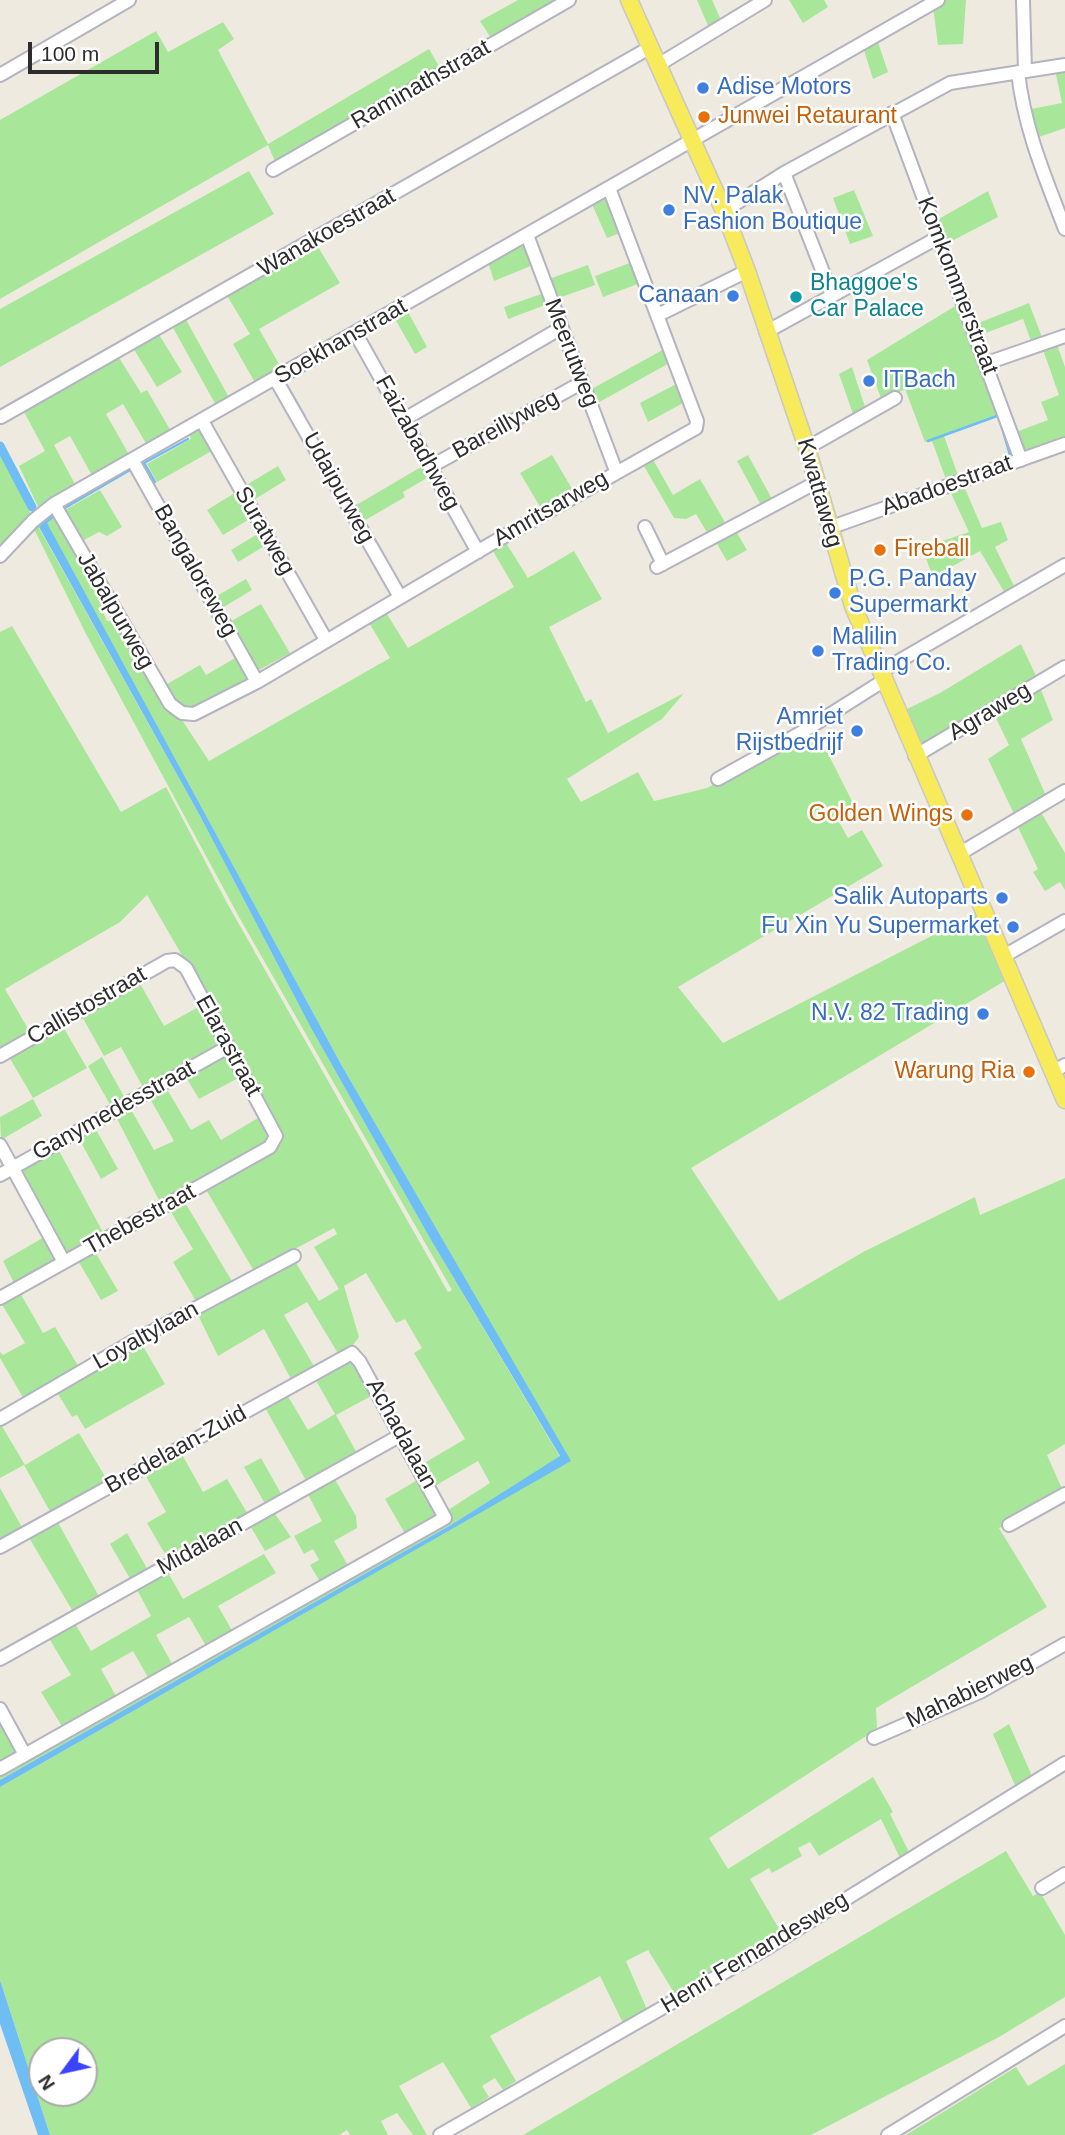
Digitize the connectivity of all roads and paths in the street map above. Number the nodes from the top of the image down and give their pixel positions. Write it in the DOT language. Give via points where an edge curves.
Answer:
graph roads {
  1 [pos="129,0"];
  2 [pos="569,0"];
  3 [pos="629,0"];
  4 [pos="765,0"];
  5 [pos="937,0"];
  6 [pos="1023,0"];
  7 [pos="651,47"];
  8 [pos="658,65"];
  9 [pos="1065,65"];
  10 [pos="1021,71"];
  11 [pos="0,75"];
  12 [pos="892,113"];
  13 [pos="692,141"];
  14 [pos="273,170"];
  15 [pos="784,173"];
  16 [pos="609,188"];
  17 [pos="724,211"];
  18 [pos="1065,229"];
  19 [pos="527,235"];
  20 [pos="939,237"];
  21 [pos="747,271"];
  22 [pos="832,295"];
  23 [pos="658,315"];
  24 [pos="561,328"];
  25 [pos="766,332"];
  26 [pos="356,334"];
  27 [pos="1065,336"];
  28 [pos="987,363"];
  29 [pos="276,380"];
  30 [pos="581,383"];
  31 [pos="895,398"];
  32 [pos="1,417"];
  33 [pos="403,420"];
  34 [pos="202,421"];
  35 [pos="1065,444"];
  36 [pos="807,448"];
  37 [pos="1021,460"];
  38 [pos="133,461"];
  39 [pos="430,467"];
  40 [pos="616,471"];
  41 [pos="817,482"];
  42 [pos="50,507"];
  43 [pos="645,527"];
  44 [pos="829,528"];
  45 [pos="478,552"];
  46 [pos="0,556"];
  47 [pos="1065,565"];
  48 [pos="400,597"];
  49 [pos="326,640"];
  50 [pos="1065,667"];
  51 [pos="881,676"];
  52 [pos="257,682"];
  53 [pos="182,713"];
  54 [pos="915,756"];
  55 [pos="718,779"];
  56 [pos="1065,791"];
  57 [pos="959,854"];
  58 [pos="1065,921"];
  59 [pos="1004,956"];
  60 [pos="175,960"];
  61 [pos="228,1047"];
  62 [pos="0,1056"];
  63 [pos="1059,1069"];
  64 [pos="1065,1100"];
  65 [pos="276,1136"];
  66 [pos="0,1145"];
  67 [pos="12,1168"];
  68 [pos="0,1175"];
  69 [pos="294,1256"];
  70 [pos="64,1262"];
  71 [pos="0,1298"];
  72 [pos="352,1353"];
  73 [pos="0,1419"];
  74 [pos="401,1434"];
  75 [pos="1065,1494"];
  76 [pos="1009,1525"];
  77 [pos="0,1547"];
  78 [pos="1065,1644"];
  79 [pos="0,1658"];
  80 [pos="0,1709"];
  81 [pos="874,1738"];
  82 [pos="25,1755"];
  83 [pos="1065,1763"];
  84 [pos="0,1769"];
  85 [pos="1065,1874"];
  86 [pos="1042,1888"];
  87 [pos="1065,2026"];
  88 [pos="440,2135"];
  89 [pos="888,2135"];
  1 -- 11 [label="street"];
  2 -- 14 [label="street, Raminathstraat"];
  3 -- 7 [label="main road, Kwattaweg"];
  4 -- 8 [label="street"];
  5 -- 13 [label="street, Soekhanstraat"];
  6 -- 10 [label="street"];
  7 -- 8 [label="main road, Kwattaweg"];
  7 -- 32 [label="street, Wanakoestraat"];
  8 -- 13 [label="main road, Kwattaweg"];
  9 -- 10 [label="street"];
  10 -- 12 [label="street" via="950,83"];
  10 -- 18 [label="street" via="1021,107 1030,140"];
  12 -- 15 [label="street"];
  12 -- 20 [label="street, Komkommerstraat"];
  13 -- 16 [label="street, Soekhanstraat"];
  13 -- 17 [label="main road, Kwattaweg"];
  15 -- 17 [label="street"];
  15 -- 22 [label="street"];
  16 -- 19 [label="street, Soekhanstraat"];
  16 -- 23 [label="street, Amritsarweg"];
  17 -- 21 [label="main road, Kwattaweg"];
  19 -- 24 [label="street, Meerutweg"];
  19 -- 26 [label="street, Soekhanstraat"];
  20 -- 22 [label="street"];
  20 -- 28 [label="street, Komkommerstraat"];
  21 -- 23 [label="street"];
  21 -- 25 [label="main road, Kwattaweg"];
  22 -- 25 [label="street"];
  23 -- 40 [label="street, Amritsarweg" via="696,428"];
  24 -- 30 [label="street, Meerutweg"];
  24 -- 33 [label="street"];
  25 -- 36 [label="main road, Kwattaweg"];
  26 -- 29 [label="street, Soekhanstraat"];
  26 -- 33 [label="street, Faizabadhweg"];
  27 -- 28 [label="street"];
  28 -- 37 [label="street, Komkommerstraat"];
  29 -- 34 [label="street, Soekhanstraat"];
  29 -- 48 [label="street, Udaipurweg"];
  30 -- 39 [label="street, Bareillyweg"];
  30 -- 40 [label="street, Meerutweg"];
  31 -- 36 [label="street"];
  33 -- 39 [label="street, Faizabadhweg"];
  34 -- 38 [label="street, Soekhanstraat"];
  34 -- 49 [label="street, Suratweg"];
  35 -- 37 [label="street, Abadoestraat"];
  36 -- 41 [label="main road, Kwattaweg"];
  37 -- 44 [label="street, Abadoestraat"];
  38 -- 42 [label="street, Soekhanstraat"];
  38 -- 52 [label="street, Bangaloreweg"];
  39 -- 45 [label="street, Faizabadhweg"];
  40 -- 45 [label="street, Amritsarweg"];
  41 -- 43 [label="street" via="660,566"];
  41 -- 44 [label="main road, Kwattaweg"];
  42 -- 46 [label="street, Soekhanstraat"];
  42 -- 53 [label="street, Jabalpurweg" via="170,704"];
  44 -- 51 [label="main road, Kwattaweg"];
  45 -- 48 [label="street, Amritsarweg"];
  47 -- 51 [label="street"];
  48 -- 49 [label="street, Amritsarweg"];
  49 -- 52 [label="street, Amritsarweg"];
  50 -- 54 [label="street, Agraweg"];
  51 -- 54 [label="main road, Kwattaweg"];
  51 -- 55 [label="street" via="804,731"];
  52 -- 53 [label="street, Amritsarweg" via="194,714"];
  54 -- 57 [label="main road, Kwattaweg"];
  56 -- 57 [label="street"];
  57 -- 59 [label="main road, Kwattaweg"];
  58 -- 59 [label="street"];
  59 -- 63 [label="main road, Kwattaweg"];
  60 -- 61 [label="street, Elarastraat" via="186,968"];
  60 -- 62 [label="street, Callistostraat"];
  61 -- 65 [label="street, Elarastraat"];
  61 -- 67 [label="street, Ganymedesstraat"];
  63 -- 64 [label="main road, Kwattaweg"];
  65 -- 70 [label="street, Thebestraat" via="270,1147"];
  66 -- 67 [label="street"];
  67 -- 68 [label="street, Ganymedesstraat"];
  67 -- 70 [label="street"];
  69 -- 73 [label="street, Loyaltylaan"];
  70 -- 71 [label="street, Thebestraat"];
  72 -- 74 [label="street, Achadalaan"];
  72 -- 77 [label="street, Bredelaan-Zuid"];
  74 -- 79 [label="street, Midalaan"];
  74 -- 82 [label="street, Achadalaan" via="445,1518"];
  75 -- 76 [label="street"];
  78 -- 81 [label="street, Mahabierweg" via="980,1692"];
  80 -- 82 [label="street"];
  82 -- 84 [label="street"];
  83 -- 88 [label="street, Henri Fernandesweg" via="767,1948"];
  85 -- 86 [label="street"];
  87 -- 89 [label="street"];
}
